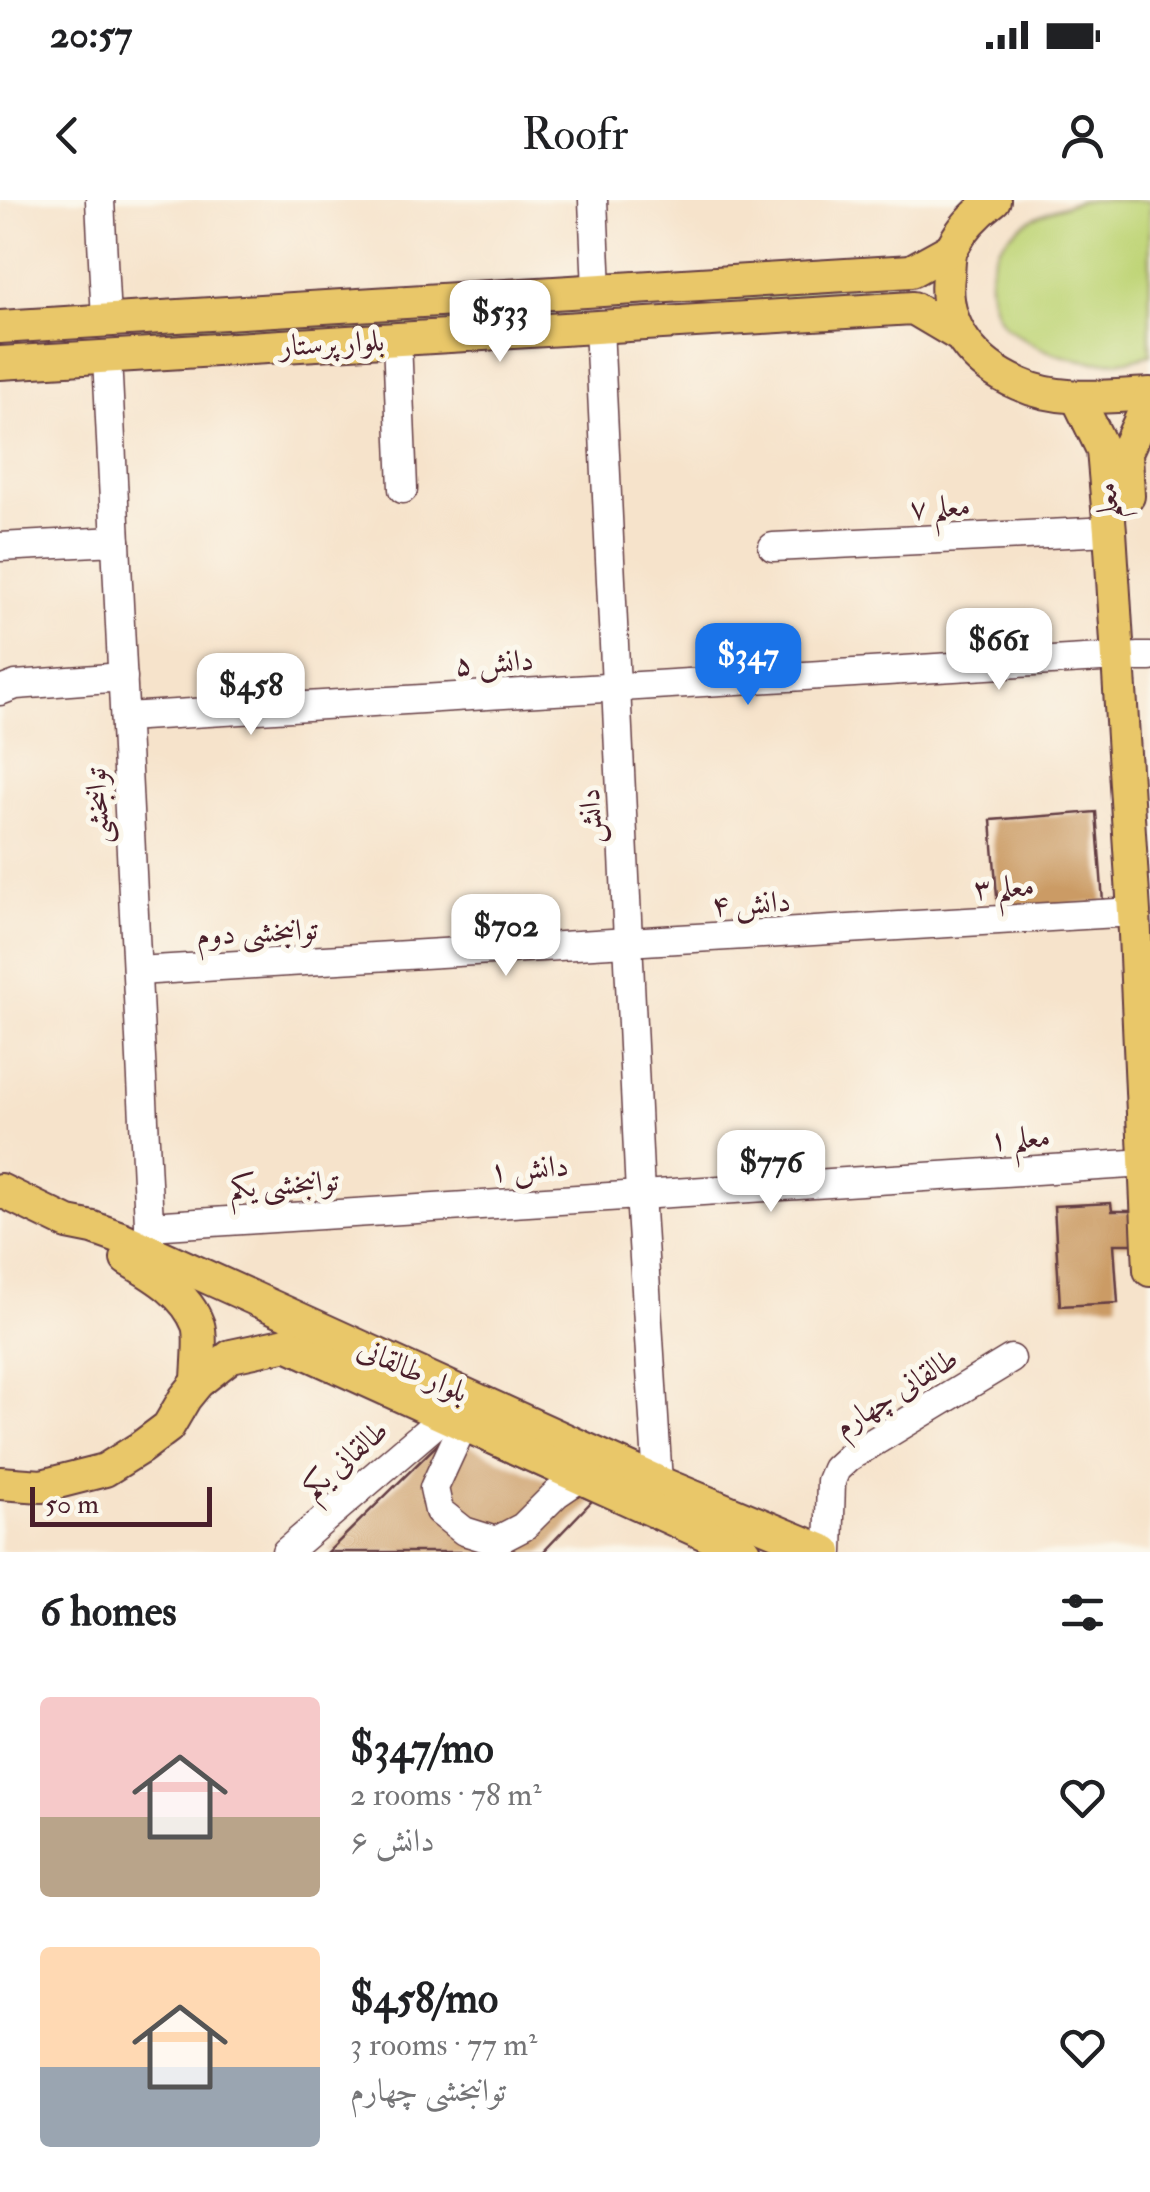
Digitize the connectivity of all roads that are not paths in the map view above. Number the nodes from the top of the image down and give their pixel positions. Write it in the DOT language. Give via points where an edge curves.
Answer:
graph roads {
  1 [pos="100,200"];
  2 [pos="592,200"];
  3 [pos="994,200"];
  4 [pos="951,249"];
  5 [pos="598,289"];
  6 [pos="106,320"];
  7 [pos="0,327"];
  8 [pos="600,328"];
  9 [pos="957,334"];
  10 [pos="398,340"];
  11 [pos="108,357"];
  12 [pos="0,363"];
  13 [pos="1150,396"];
  14 [pos="1077,397"];
  15 [pos="403,489"];
  16 [pos="1110,531"];
  17 [pos="116,541"];
  18 [pos="0,547"];
  19 [pos="773,548"];
  20 [pos="1135,657"];
  21 [pos="123,677"];
  22 [pos="618,686"];
  23 [pos="0,691"];
  24 [pos="125,717"];
  25 [pos="1142,904"];
  26 [pos="878,928"];
  27 [pos="628,942"];
  28 [pos="381,957"];
  29 [pos="137,971"];
  30 [pos="1146,1163"];
  31 [pos="0,1190"];
  32 [pos="640,1194"];
  33 [pos="423,1208"];
  34 [pos="68,1223"];
  35 [pos="150,1238"];
  36 [pos="1150,1270"];
  37 [pos="1011,1359"];
  38 [pos="198,1382"];
  39 [pos="455,1419"];
  40 [pos="581,1476"];
  41 [pos="658,1482"];
  42 [pos="0,1483"];
  43 [pos="303,1547"];
  44 [pos="739,1551"];
  45 [pos="828,1552"];
  1 -- 6 [label="street"];
  2 -- 5 [label="street"];
  3 -- 4 [label="main road"];
  4 -- 5 [label="main road, بلوار پرستار" via="911,272"];
  4 -- 9 [label="main road" via="946,292"];
  5 -- 6 [label="main road, بلوار پرستار"];
  5 -- 8 [label="main road"];
  6 -- 7 [label="main road, بلوار پرستار"];
  6 -- 11 [label="main road"];
  8 -- 9 [label="main road, بلوار پرستار" via="913,308"];
  8 -- 10 [label="main road, بلوار پرستار"];
  8 -- 22 [label="street, دانش"];
  9 -- 14 [label="main road, بلوار پرستار" via="986,366 1021,385"];
  10 -- 11 [label="main road, بلوار پرستار"];
  10 -- 15 [label="street"];
  11 -- 12 [label="main road, بلوار پرستار"];
  11 -- 17 [label="street, توانبخشی"];
  13 -- 14 [label="main road, بلوار پرستار"];
  13 -- 20 [label="main road, معلم" via="1126,452"];
  14 -- 16 [label="main road, معلم" via="1103,450"];
  16 -- 19 [label="street, معلم ٧"];
  16 -- 20 [label="main road, معلم"];
  17 -- 18 [label="street"];
  17 -- 21 [label="street, توانبخشی"];
  20 -- 22 [label="street, دانش ۵"];
  20 -- 25 [label="main road, معلم"];
  21 -- 23 [label="street"];
  21 -- 24 [label="street, توانبخشی"];
  22 -- 24 [label="street, دانش ۵"];
  22 -- 27 [label="street, دانش"];
  24 -- 29 [label="street, توانبخشی"];
  25 -- 26 [label="street, معلم ۳"];
  25 -- 30 [label="main road, معلم"];
  26 -- 27 [label="street, دانش ۴"];
  27 -- 28 [label="street, دانش ۴"];
  27 -- 32 [label="street, دانش"];
  28 -- 29 [label="street, توانبخشی دوم"];
  29 -- 35 [label="street, توانبخشی"];
  30 -- 32 [label="street, معلم ١"];
  30 -- 36 [label="main road, معلم"];
  31 -- 34 [label="main road, بلوار طالقانی"];
  32 -- 33 [label="street, دانش ١"];
  32 -- 41 [label="street, دانش"];
  33 -- 35 [label="street, توانبخشی یکم"];
  34 -- 35 [label="main road, بلوار طالقانی"];
  34 -- 38 [label="main road" via="180,1298 199,1327"];
  35 -- 41 [label="main road, بلوار طالقانی"];
  37 -- 45 [label="street, طالقانی چهارم" via="836,1469"];
  38 -- 39 [label="main road, بلوار طالقانی" via="231,1356 286,1344"];
  38 -- 42 [label="main road" via="168,1427 105,1470 42,1486"];
  39 -- 40 [label="main road, بلوار طالقانی"];
  39 -- 40 [label="street" via="434,1488 439,1511 464,1531 496,1541 523,1527"];
  39 -- 43 [label="street, طالقانی یکم"];
  40 -- 44 [label="main road, بلوار طالقانی"];
  41 -- 45 [label="main road, بلوار طالقانی"];
}
